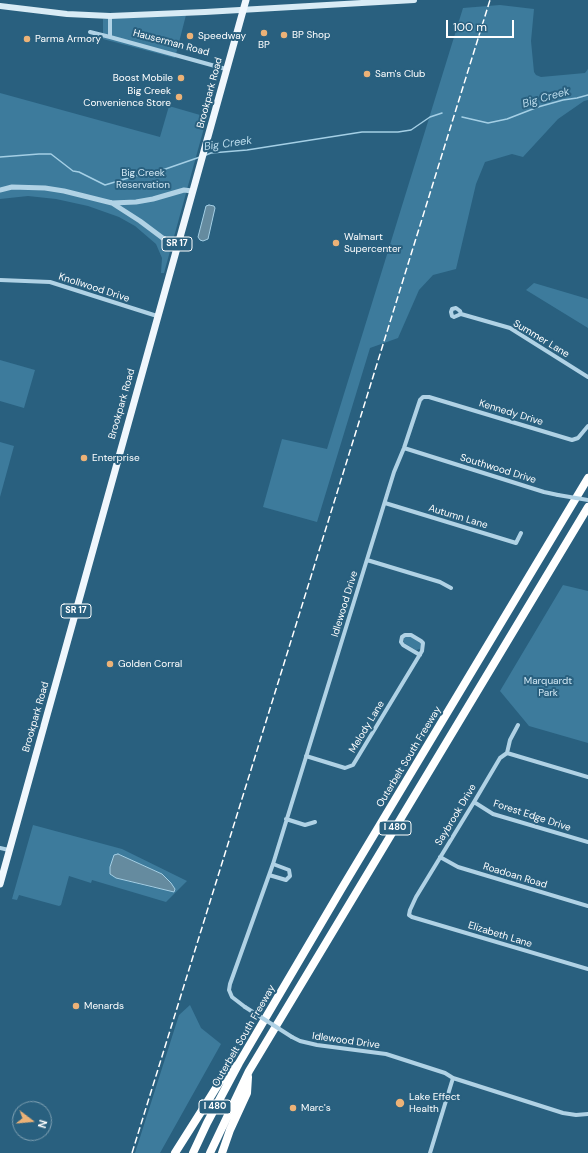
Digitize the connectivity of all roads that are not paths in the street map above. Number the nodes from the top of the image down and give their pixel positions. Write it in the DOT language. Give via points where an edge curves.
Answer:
graph roads {
  1 [pos="246,0"];
  2 [pos="414,0"];
  3 [pos="0,6"];
  4 [pos="243,10"];
  5 [pos="110,16"];
  6 [pos="90,32"];
  7 [pos="110,37"];
  8 [pos="226,69"];
  9 [pos="0,190"];
  10 [pos="192,191"];
  11 [pos="112,203"];
  12 [pos="176,248"];
  13 [pos="0,280"];
  14 [pos="461,314"];
  15 [pos="157,316"];
  16 [pos="588,377"];
  17 [pos="424,397"];
  18 [pos="588,426"];
  19 [pos="404,448"];
  20 [pos="588,478"];
  21 [pos="588,500"];
  22 [pos="385,503"];
  23 [pos="588,508"];
  24 [pos="521,533"];
  25 [pos="367,560"];
  26 [pos="451,588"];
  27 [pos="420,655"];
  28 [pos="518,725"];
  29 [pos="508,753"];
  30 [pos="306,756"];
  31 [pos="588,777"];
  32 [pos="474,802"];
  33 [pos="286,819"];
  34 [pos="315,822"];
  35 [pos="588,842"];
  36 [pos="0,848"];
  37 [pos="9,850"];
  38 [pos="440,857"];
  39 [pos="272,864"];
  40 [pos="269,875"];
  41 [pos="0,884"];
  42 [pos="588,906"];
  43 [pos="409,915"];
  44 [pos="588,969"];
  45 [pos="239,1063"];
  46 [pos="249,1071"];
  47 [pos="453,1078"];
  48 [pos="588,1114"];
  49 [pos="175,1153"];
  50 [pos="193,1153"];
  51 [pos="210,1153"];
  52 [pos="222,1153"];
  53 [pos="430,1153"];
  1 -- 4 [label="main road, Brookpark Road / SR 17"];
  2 -- 4 [label="main road, Hauserman Road"];
  3 -- 5 [label="main road, Hauserman Road"];
  4 -- 5 [label="main road, Hauserman Road"];
  4 -- 8 [label="main road, Brookpark Road / SR 17"];
  5 -- 7 [label="street"];
  6 -- 7 [label="street, Hauserman Road"];
  7 -- 8 [label="street, Hauserman Road"];
  8 -- 10 [label="main road, Brookpark Road / SR 17"];
  9 -- 11 [label="street" via="12,187 45,188"];
  10 -- 11 [label="street" via="184,190 136,202"];
  10 -- 12 [label="main road, Brookpark Road / SR 17"];
  11 -- 12 [label="street"];
  12 -- 15 [label="main road, Brookpark Road / SR 17"];
  13 -- 15 [label="street, Knollwood Drive" via="50,282"];
  14 -- 16 [label="street, Summer Lane" via="510,328"];
  15 -- 37 [label="main road, Brookpark Road / SR 17"];
  17 -- 18 [label="street, Kennedy Drive" via="572,440 578,438"];
  17 -- 19 [label="street, Idlewood Drive" via="418,403"];
  19 -- 21 [label="street, Southwood Drive, bridge" via="544,492"];
  19 -- 22 [label="street, Idlewood Drive"];
  20 -- 45 [label="highway, Outerbelt South Freeway / I 480"];
  22 -- 24 [label="street, Autumn Lane" via="516,543"];
  22 -- 25 [label="street, Idlewood Drive"];
  23 -- 46 [label="highway, I 480"];
  25 -- 26 [label="street" via="440,582"];
  25 -- 30 [label="street, Idlewood Drive"];
  27 -- 27 [label="street" via="423,643 405,634 401,642 403,646"];
  27 -- 30 [label="street, Melody Lane" via="353,765 345,768"];
  28 -- 29 [label="street, Saybrook Drive" via="510,740"];
  29 -- 31 [label="street"];
  29 -- 32 [label="street, Saybrook Drive" via="500,758"];
  30 -- 33 [label="street, Idlewood Drive"];
  32 -- 35 [label="street, Forest Edge Drive" via="493,814"];
  32 -- 38 [label="street, Saybrook Drive"];
  33 -- 34 [label="street" via="305,825"];
  33 -- 39 [label="street, Idlewood Drive"];
  36 -- 37 [label="street"];
  37 -- 41 [label="main road, Brookpark Road / SR 17"];
  38 -- 42 [label="street, Roadoan Road" via="458,867"];
  38 -- 43 [label="street, Saybrook Drive" via="416,897"];
  39 -- 40 [label="street, Idlewood Drive"];
  39 -- 40 [label="street" via="289,870 290,876 286,880"];
  40 -- 47 [label="street, Idlewood Drive, bridge" via="229,988 233,999 300,1041 386,1054 445,1073"];
  43 -- 44 [label="street, Elizabeth Lane"];
  45 -- 49 [label="highway" via="224,1075"];
  45 -- 50 [label="highway, Outerbelt South Freeway / I 480"];
  46 -- 51 [label="highway, I 480"];
  46 -- 52 [label="highway" via="247,1093"];
  47 -- 48 [label="street, Idlewood Drive" via="563,1113"];
  47 -- 53 [label="street"];
}
